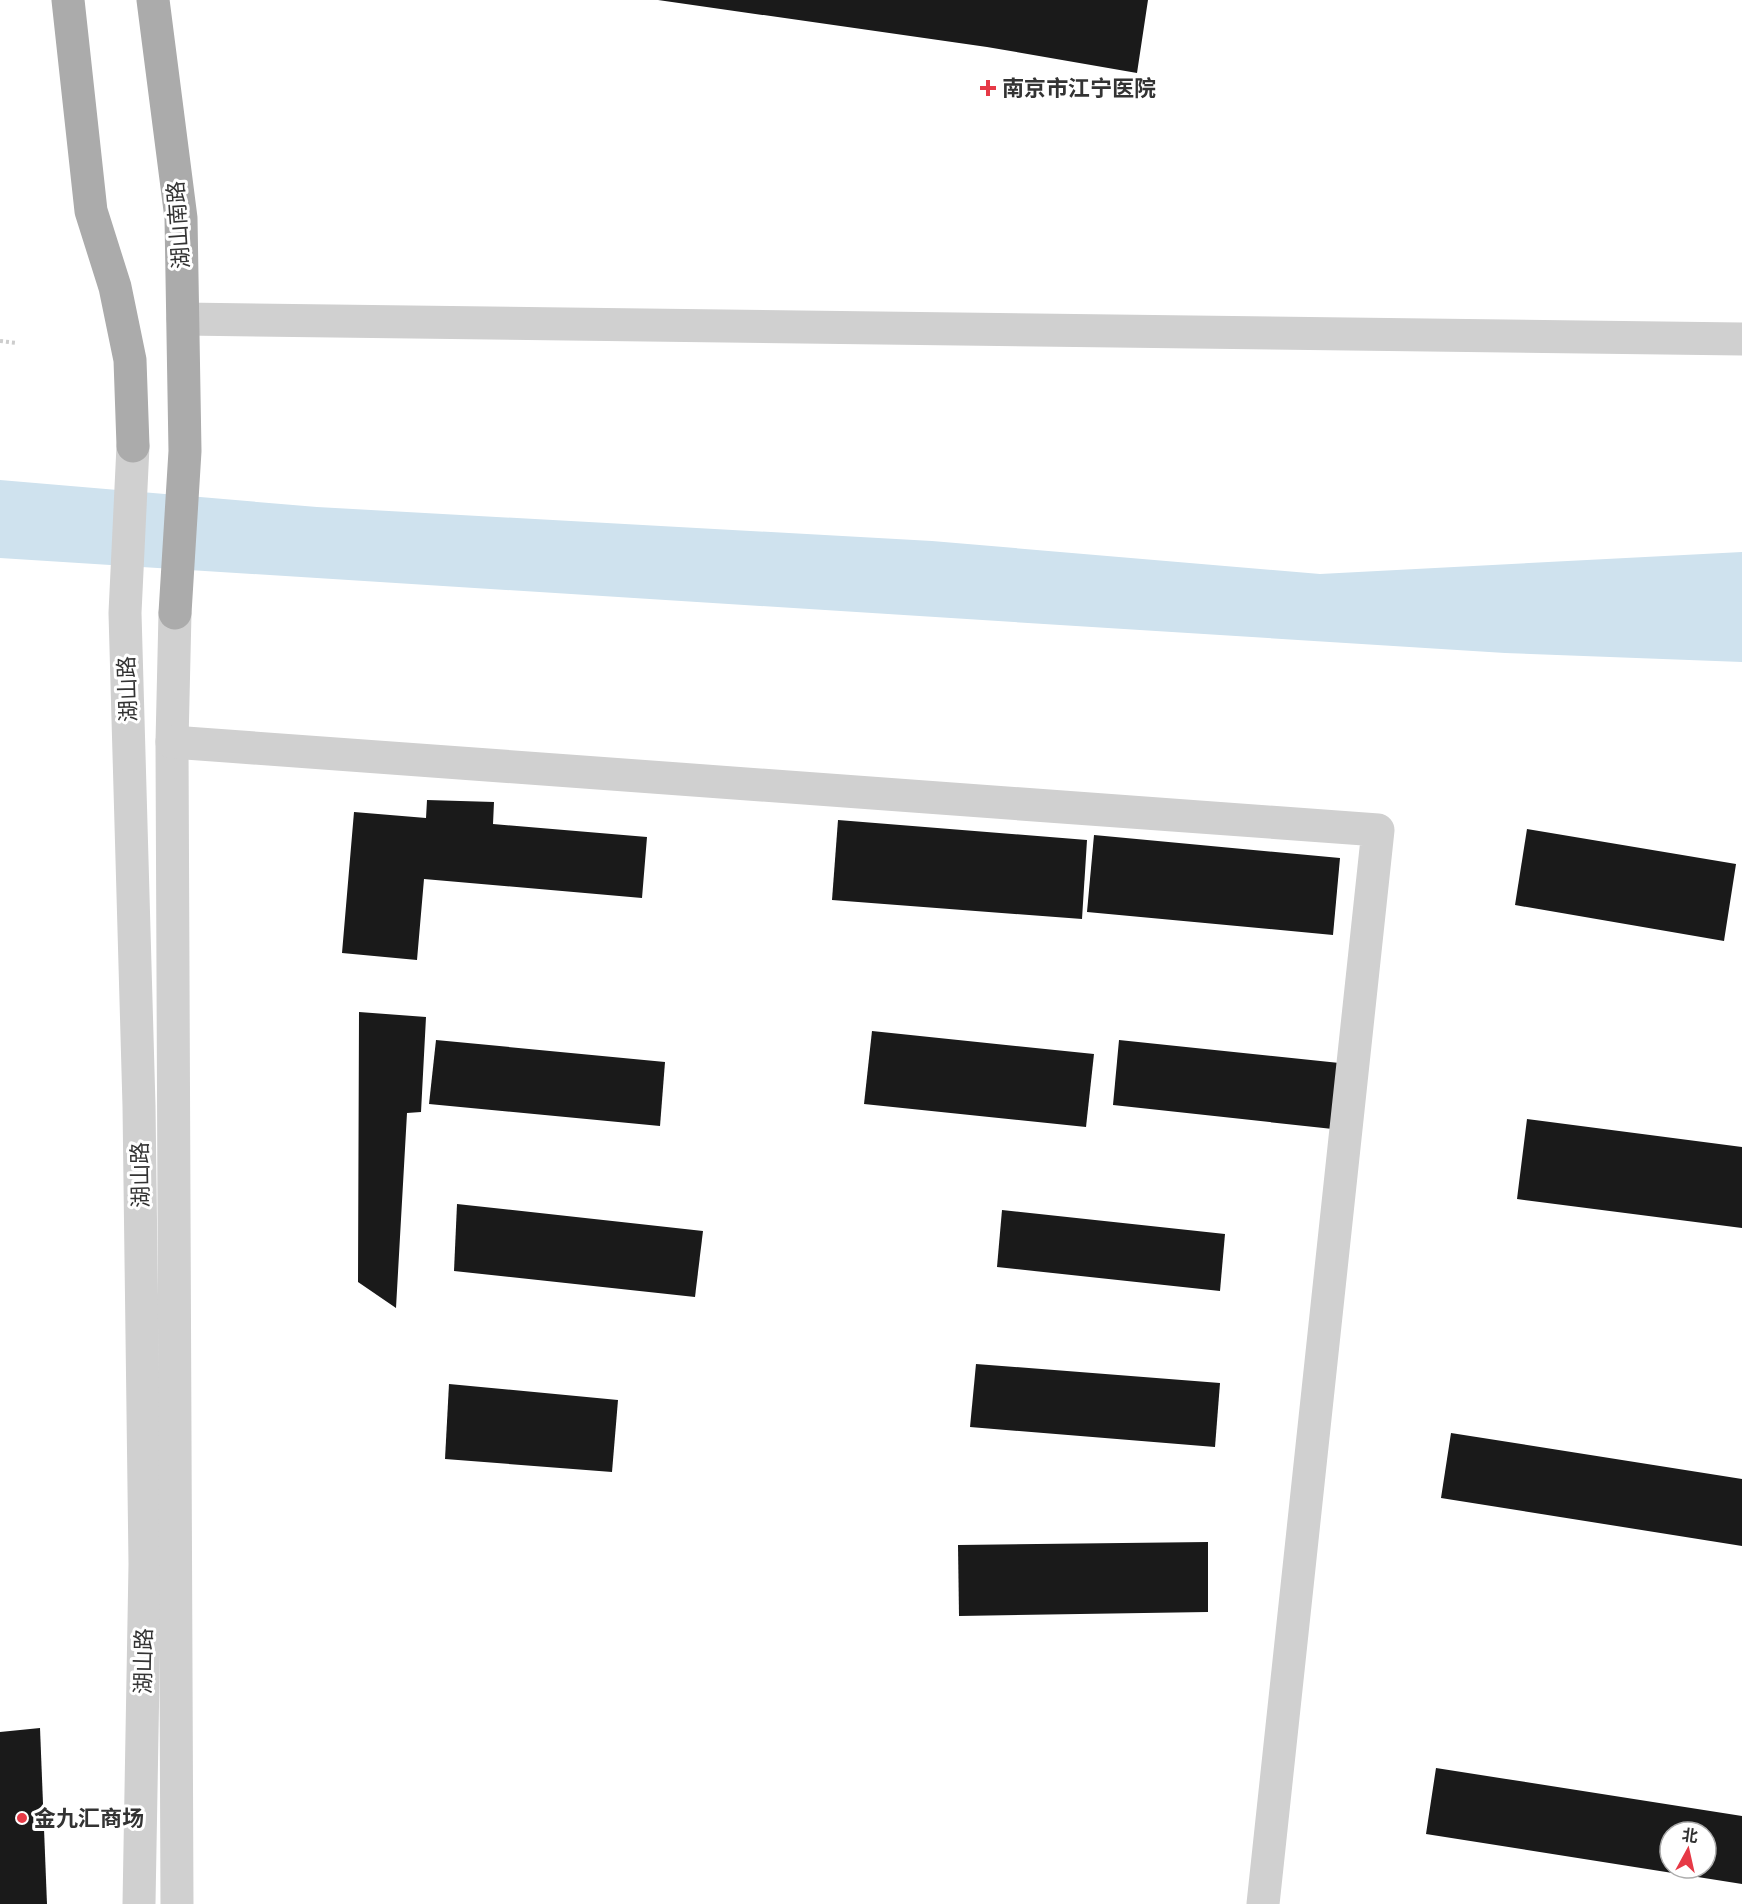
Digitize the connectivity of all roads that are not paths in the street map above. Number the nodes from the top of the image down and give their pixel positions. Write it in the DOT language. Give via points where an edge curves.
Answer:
graph roads {
  1 [pos="68,0"];
  2 [pos="153,0"];
  3 [pos="183,319"];
  4 [pos="1742,339"];
  5 [pos="133,446"];
  6 [pos="185,451"];
  7 [pos="175,613"];
  8 [pos="172,742"];
  9 [pos="139,1904"];
  10 [pos="177,1904"];
  11 [pos="1263,1904"];
  1 -- 5 [label="main road" via="91,211 115,287 130,360"];
  2 -- 3 [label="main road, 湖山南路" via="181,218"];
  3 -- 4 [label="street"];
  3 -- 6 [label="main road, 湖山南路"];
  5 -- 9 [label="street, 湖山路" via="125,613 140,1106 144,1493"];
  6 -- 7 [label="main road, 湖山路"];
  7 -- 8 [label="street, 湖山路"];
  8 -- 10 [label="street, 湖山路"];
  8 -- 11 [label="street" via="1378,830"];
}
